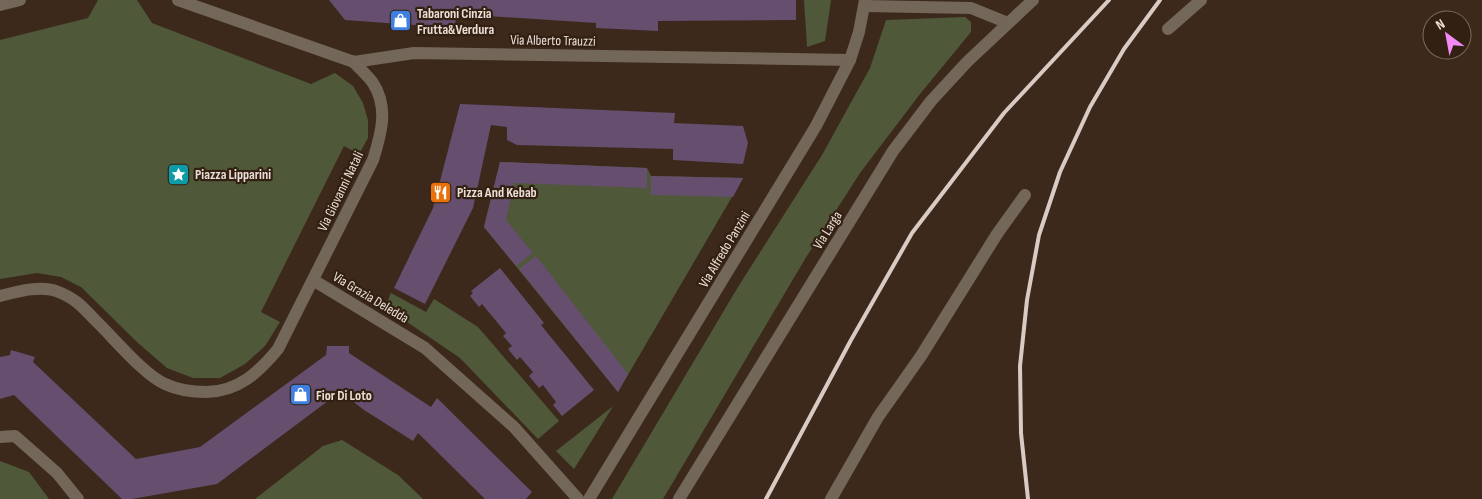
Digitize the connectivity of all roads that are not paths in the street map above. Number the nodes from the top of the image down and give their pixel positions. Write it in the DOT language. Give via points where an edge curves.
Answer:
graph roads {
  1 [pos="20,0"];
  2 [pos="178,0"];
  3 [pos="1032,0"];
  4 [pos="1201,0"];
  5 [pos="865,3"];
  6 [pos="0,5"];
  7 [pos="1008,23"];
  8 [pos="1168,29"];
  9 [pos="850,60"];
  10 [pos="354,62"];
  11 [pos="1026,195"];
  12 [pos="313,280"];
  13 [pos="0,296"];
  14 [pos="0,437"];
  15 [pos="78,499"];
  16 [pos="578,499"];
  17 [pos="589,499"];
  18 [pos="679,499"];
  19 [pos="831,499"];
  1 -- 6 [label="street"];
  2 -- 10 [label="street, Via Alberto Trauzzi"];
  3 -- 7 [label="street, Via Larga"];
  4 -- 8 [label="street"];
  5 -- 7 [label="street, Via Alfredo Panzini" via="971,8"];
  5 -- 9 [label="street, Via Alfredo Panzini"];
  7 -- 18 [label="street, Via Larga" via="937,95 893,151"];
  9 -- 10 [label="street, Via Alberto Trauzzi" via="414,52"];
  9 -- 17 [label="street, Via Alfredo Panzini" via="816,126"];
  10 -- 12 [label="street, Via Giovanni Natali" via="373,83 382,104 381,132 373,160"];
  11 -- 19 [label="street" via="997,234 922,356 878,417"];
  12 -- 13 [label="street, Via Grazia Deledda" via="278,349 262,368 240,384 213,392 193,392 165,384 147,372 77,301 54,290 27,289"];
  12 -- 16 [label="street, Via Grazia Deledda" via="425,348 514,427"];
  14 -- 15 [label="street" via="15,436 57,473"];
}
